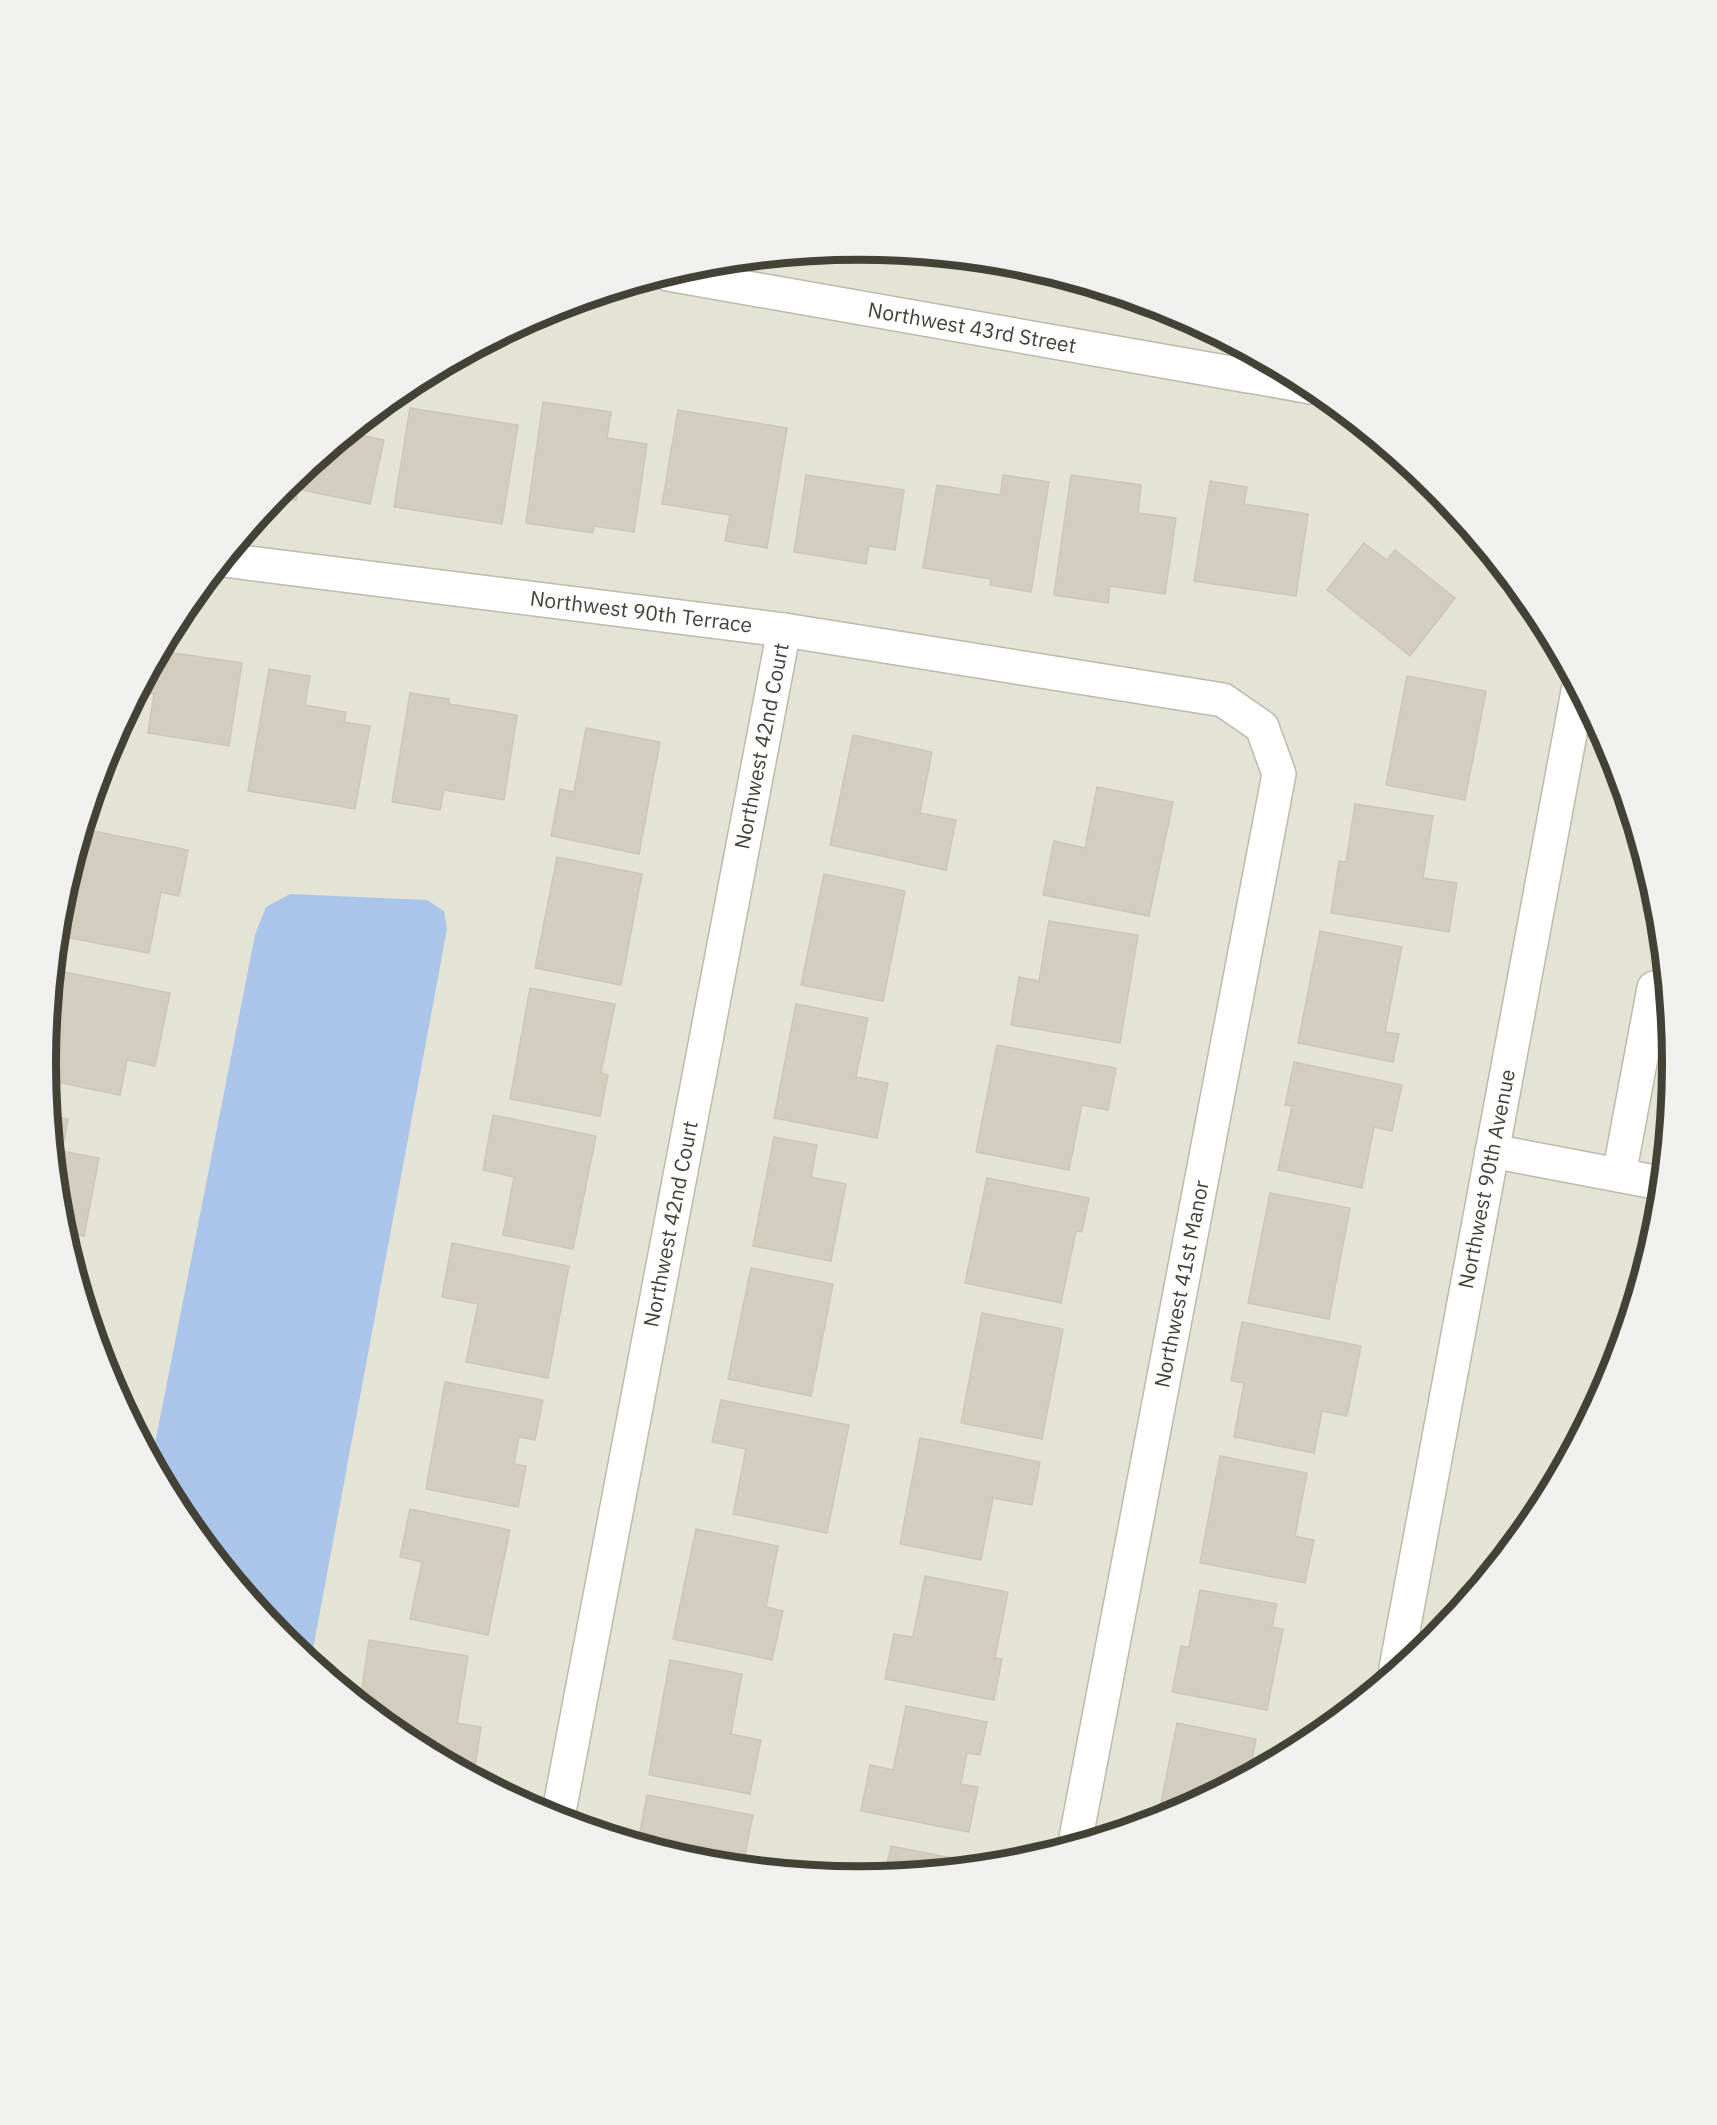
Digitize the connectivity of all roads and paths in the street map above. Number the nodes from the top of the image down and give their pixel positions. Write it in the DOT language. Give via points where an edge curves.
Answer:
graph roads {
  1 [pos="690,278"];
  2 [pos="1262,372"];
  3 [pos="232,561"];
  4 [pos="784,630"];
  5 [pos="1576,702"];
  6 [pos="1262,727"];
  7 [pos="1654,988"];
  8 [pos="1492,1151"];
  9 [pos="1619,1175"];
  10 [pos="1652,1182"];
  11 [pos="1398,1656"];
  12 [pos="560,1807"];
  13 [pos="1077,1835"];
  1 -- 2 [label="street, Northwest 43rd Street"];
  3 -- 4 [label="street, Northwest 90th Terrace"];
  4 -- 6 [label="street, Northwest 90th Terrace" via="1223,700"];
  4 -- 12 [label="street, Northwest 42nd Court"];
  5 -- 8 [label="street, Northwest 90th Avenue"];
  6 -- 13 [label="street, Northwest 41st Manor" via="1279,774"];
  7 -- 9 [label="street"];
  8 -- 9 [label="street"];
  8 -- 11 [label="street, Northwest 90th Avenue"];
  9 -- 10 [label="street"];
}
